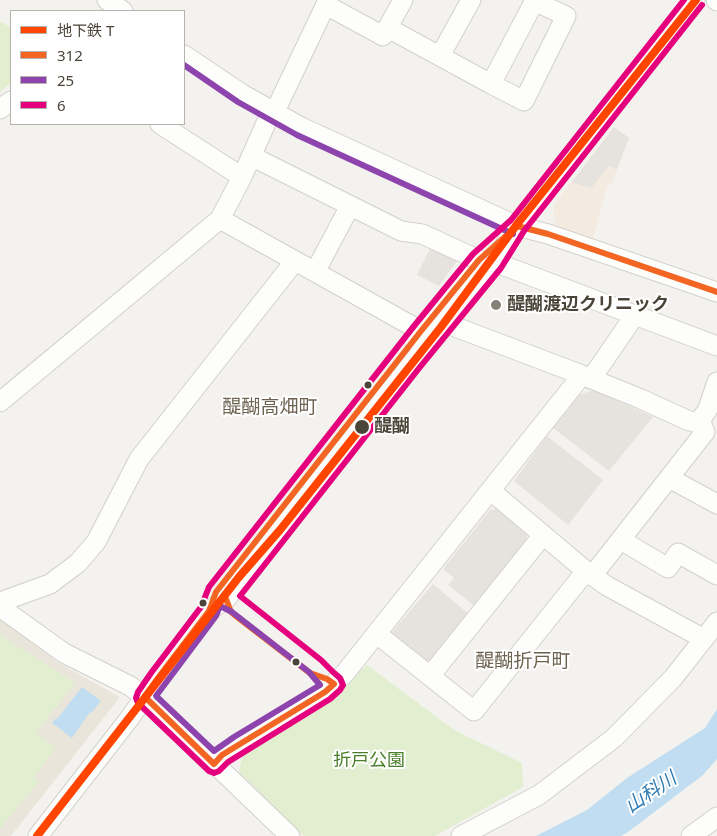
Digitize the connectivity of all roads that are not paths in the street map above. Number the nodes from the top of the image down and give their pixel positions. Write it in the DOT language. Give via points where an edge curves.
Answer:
graph roads {
  1 [pos="106,0"];
  2 [pos="403,0"];
  3 [pos="471,0"];
  4 [pos="534,0"];
  5 [pos="695,0"];
  6 [pos="327,2"];
  7 [pos="97,10"];
  8 [pos="121,10"];
  9 [pos="388,28"];
  10 [pos="185,56"];
  11 [pos="440,56"];
  12 [pos="491,84"];
  13 [pos="274,112"];
  14 [pos="162,125"];
  15 [pos="251,156"];
  16 [pos="242,177"];
  17 [pos="350,206"];
  18 [pos="220,219"];
  19 [pos="517,226"];
  20 [pos="486,261"];
  21 [pos="295,262"];
  22 [pos="314,272"];
  23 [pos="717,292"];
  24 [pos="635,315"];
  25 [pos="445,323"];
  26 [pos="421,331"];
  27 [pos="717,346"];
  28 [pos="587,377"];
  29 [pos="717,382"];
  30 [pos="0,402"];
  31 [pos="700,420"];
  32 [pos="669,478"];
  33 [pos="491,491"];
  34 [pos="717,504"];
  35 [pos="543,535"];
  36 [pos="621,540"];
  37 [pos="589,573"];
  38 [pos="717,575"];
  39 [pos="0,602"];
  40 [pos="0,606"];
  41 [pos="209,611"];
  42 [pos="717,622"];
  43 [pos="377,634"];
  44 [pos="704,639"];
  45 [pos="430,676"];
  46 [pos="144,697"];
  47 [pos="214,764"];
  48 [pos="717,817"];
  49 [pos="38,836"];
  50 [pos="290,836"];
  51 [pos="461,836"];
  52 [pos="691,836"];
  1 -- 7 [label="street"];
  1 -- 8 [label="street"];
  2 -- 9 [label="street"];
  3 -- 11 [label="street"];
  4 -- 12 [label="street"];
  4 -- 12 [label="street" via="566,16 524,101"];
  5 -- 19 [label="street"];
  6 -- 9 [label="street" via="383,36"];
  6 -- 13 [label="street"];
  9 -- 11 [label="street"];
  10 -- 13 [label="street"];
  11 -- 12 [label="street"];
  13 -- 15 [label="street"];
  13 -- 19 [label="street"];
  14 -- 16 [label="street"];
  15 -- 16 [label="street"];
  15 -- 17 [label="street"];
  16 -- 18 [label="street"];
  17 -- 20 [label="street" via="401,231 422,234"];
  17 -- 22 [label="street"];
  18 -- 21 [label="street"];
  18 -- 30 [label="street"];
  19 -- 20 [label="street"];
  19 -- 23 [label="street"];
  20 -- 24 [label="street"];
  20 -- 25 [label="street"];
  20 -- 26 [label="street"];
  21 -- 22 [label="street"];
  21 -- 39 [label="street" via="139,459 96,542 78,564 50,584"];
  22 -- 26 [label="street"];
  24 -- 27 [label="street"];
  24 -- 28 [label="street"];
  25 -- 28 [label="street"];
  25 -- 41 [label="street" via="226,599"];
  26 -- 41 [label="street" via="216,592"];
  28 -- 31 [label="street" via="687,420"];
  28 -- 33 [label="street"];
  29 -- 31 [label="street" via="707,411"];
  31 -- 32 [label="street" via="705,432"];
  32 -- 34 [label="street"];
  32 -- 36 [label="street"];
  33 -- 35 [label="street"];
  33 -- 43 [label="street"];
  35 -- 37 [label="street"];
  35 -- 45 [label="street"];
  36 -- 37 [label="street"];
  36 -- 38 [label="street" via="668,568 678,553"];
  37 -- 44 [label="street"];
  37 -- 45 [label="street" via="474,711"];
  40 -- 46 [label="street" via="64,653 130,686"];
  41 -- 46 [label="street"];
  42 -- 44 [label="street"];
  43 -- 45 [label="street"];
  43 -- 47 [label="street" via="325,692 222,755"];
  44 -- 51 [label="street" via="674,678 614,738 539,795"];
  46 -- 47 [label="street"];
  46 -- 49 [label="street"];
  47 -- 50 [label="street"];
  48 -- 52 [label="street"];
}
